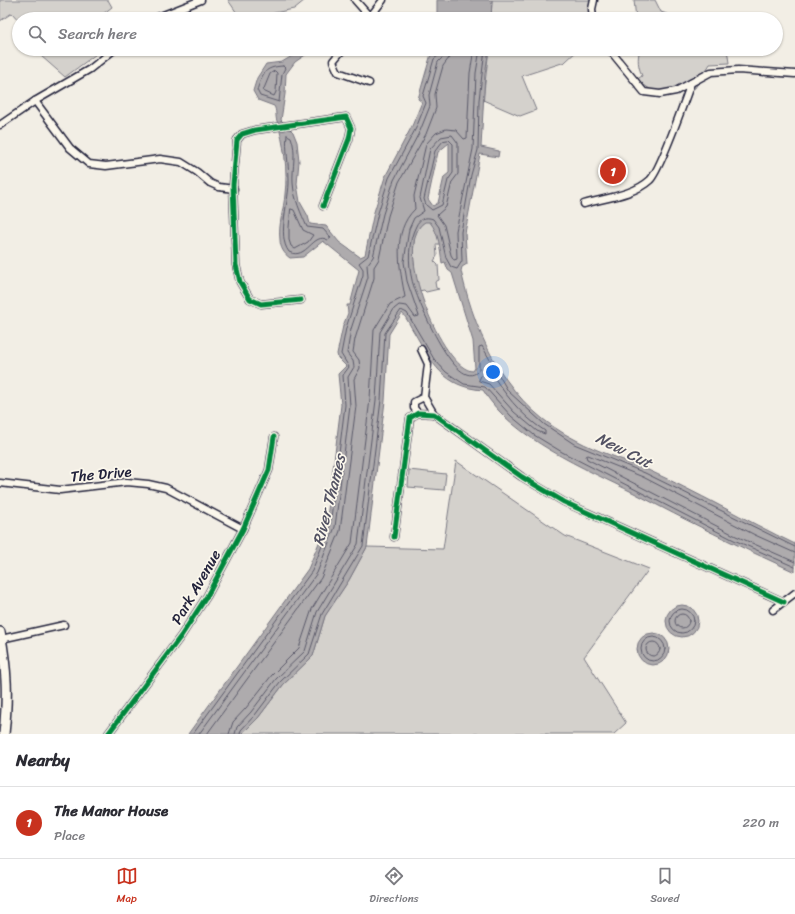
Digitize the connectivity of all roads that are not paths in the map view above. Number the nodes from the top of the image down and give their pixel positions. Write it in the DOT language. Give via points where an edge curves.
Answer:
graph roads {
  1 [pos="201,0"];
  2 [pos="355,0"];
  3 [pos="383,0"];
  4 [pos="594,0"];
  5 [pos="171,12"];
  6 [pos="364,12"];
  7 [pos="374,12"];
  8 [pos="592,12"];
  9 [pos="106,56"];
  10 [pos="337,56"];
  11 [pos="615,56"];
  12 [pos="795,74"];
  13 [pos="370,83"];
  14 [pos="691,84"];
  15 [pos="35,101"];
  16 [pos="0,124"];
  17 [pos="234,189"];
  18 [pos="584,204"];
  19 [pos="323,206"];
  20 [pos="301,300"];
  21 [pos="421,349"];
  22 [pos="424,397"];
  23 [pos="418,413"];
  24 [pos="434,414"];
  25 [pos="274,437"];
  26 [pos="0,482"];
  27 [pos="243,529"];
  28 [pos="394,537"];
  29 [pos="793,595"];
  30 [pos="784,602"];
  31 [pos="795,603"];
  32 [pos="773,610"];
  33 [pos="64,624"];
  34 [pos="1,636"];
  35 [pos="4,734"];
  36 [pos="108,734"];
  1 -- 5 [label="street"];
  2 -- 6 [label="street"];
  3 -- 7 [label="street"];
  4 -- 8 [label="street"];
  9 -- 15 [label="street" via="90,69"];
  10 -- 13 [label="street" via="333,61 338,72"];
  11 -- 14 [label="street" via="644,92 660,94 676,91"];
  12 -- 14 [label="street" via="738,70 711,72"];
  14 -- 18 [label="street" via="651,179 626,193"];
  15 -- 16 [label="street"];
  15 -- 17 [label="street" via="70,148 89,164 106,166 160,159 181,162 210,183"];
  17 -- 19 [label="street" via="237,140 242,134 346,117 351,128 349,139"];
  17 -- 20 [label="street" via="236,265 240,282 250,299 261,304"];
  21 -- 22 [label="street" via="428,364"];
  22 -- 23 [label="street" via="414,402 414,408"];
  22 -- 24 [label="street"];
  23 -- 24 [label="street"];
  23 -- 28 [label="street" via="410,418"];
  24 -- 30 [label="street" via="522,477 564,502"];
  25 -- 27 [label="street, Park Avenue" via="269,470"];
  26 -- 27 [label="street, The Drive" via="60,490 127,482 166,488"];
  27 -- 36 [label="street, Park Avenue" via="208,596"];
  29 -- 30 [label="street"];
  29 -- 31 [label="street"];
  30 -- 32 [label="street"];
  33 -- 34 [label="street"];
  34 -- 35 [label="main road" via="8,698"];
}
